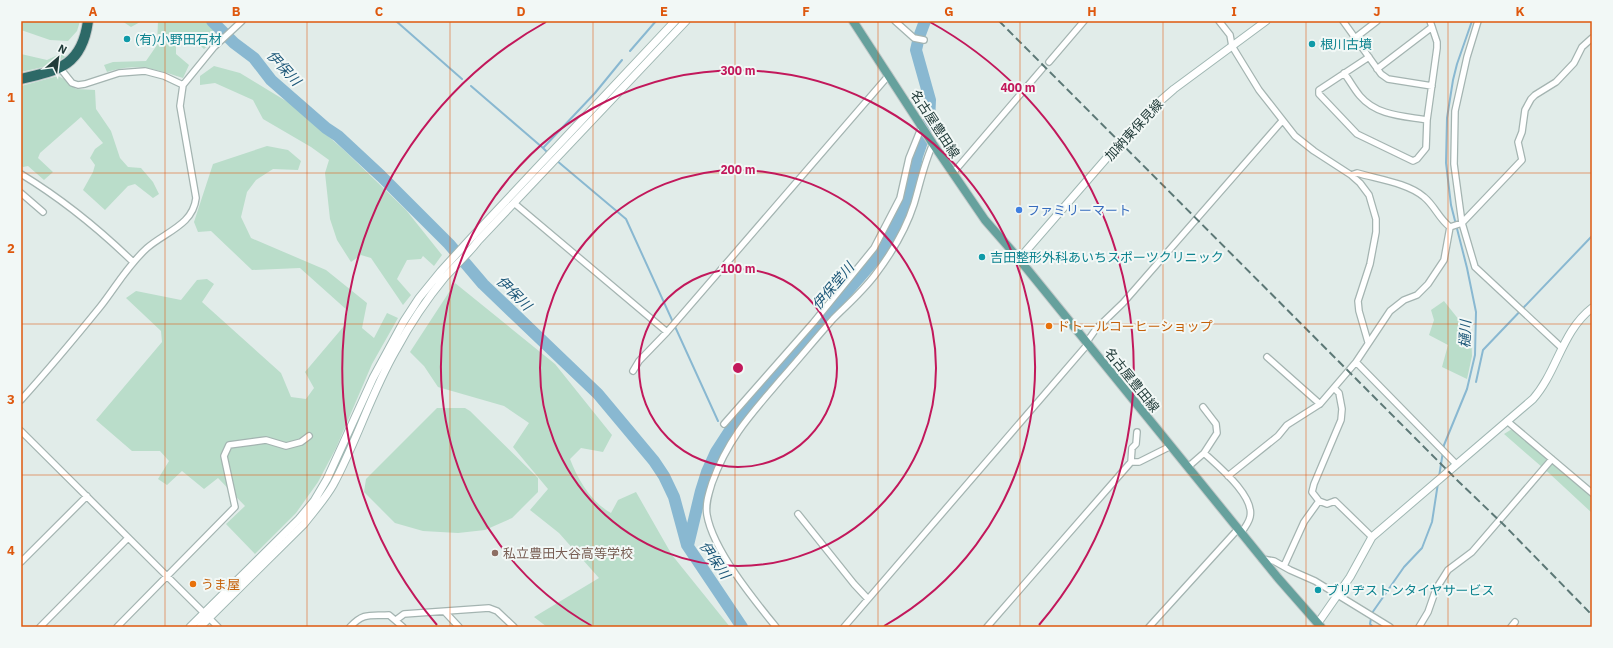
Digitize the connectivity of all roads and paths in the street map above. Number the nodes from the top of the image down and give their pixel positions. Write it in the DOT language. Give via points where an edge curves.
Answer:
graph roads {
  1 [pos="88,21"];
  2 [pos="242,21"];
  3 [pos="675,21"];
  4 [pos="686,21"];
  5 [pos="854,21"];
  6 [pos="895,21"];
  7 [pos="1084,21"];
  8 [pos="1219,21"];
  9 [pos="1266,21"];
  10 [pos="1343,21"];
  11 [pos="1376,21"];
  12 [pos="1478,21"];
  13 [pos="1431,24"];
  14 [pos="1355,38"];
  15 [pos="1592,38"];
  16 [pos="924,40"];
  17 [pos="1232,46"];
  18 [pos="1368,57"];
  19 [pos="1049,62"];
  20 [pos="60,68"];
  21 [pos="1042,69"];
  22 [pos="1377,69"];
  23 [pos="1344,73"];
  24 [pos="889,75"];
  25 [pos="21,79"];
  26 [pos="183,85"];
  27 [pos="1432,86"];
  28 [pos="1427,120"];
  29 [pos="1282,121"];
  30 [pos="922,127"];
  31 [pos="933,144"];
  32 [pos="953,173"];
  33 [pos="21,174"];
  34 [pos="1351,175"];
  35 [pos="21,193"];
  36 [pos="514,203"];
  37 [pos="42,212"];
  38 [pos="1462,224"];
  39 [pos="1451,227"];
  40 [pos="473,242"];
  41 [pos="1018,259"];
  42 [pos="133,262"];
  43 [pos="1592,308"];
  44 [pos="667,332"];
  45 [pos="1368,342"];
  46 [pos="1087,344"];
  47 [pos="1562,348"];
  48 [pos="1267,357"];
  49 [pos="1356,362"];
  50 [pos="633,371"];
  51 [pos="1334,388"];
  52 [pos="21,400"];
  53 [pos="1320,404"];
  54 [pos="1203,407"];
  55 [pos="1508,421"];
  56 [pos="724,424"];
  57 [pos="21,432"];
  58 [pos="1137,432"];
  59 [pos="309,436"];
  60 [pos="1171,446"];
  61 [pos="1204,453"];
  62 [pos="1552,459"];
  63 [pos="1131,462"];
  64 [pos="1456,464"];
  65 [pos="1188,466"];
  66 [pos="1228,476"];
  67 [pos="1592,493"];
  68 [pos="87,496"];
  69 [pos="1319,501"];
  70 [pos="798,514"];
  71 [pos="1240,531"];
  72 [pos="1372,537"];
  73 [pos="128,538"];
  74 [pos="1262,558"];
  75 [pos="21,562"];
  76 [pos="1284,566"];
  77 [pos="167,576"];
  78 [pos="1338,596"];
  79 [pos="868,598"];
  80 [pos="445,612"];
  81 [pos="207,615"];
  82 [pos="396,620"];
  83 [pos="1515,622"];
  84 [pos="1319,625"];
  85 [pos="40,627"];
  86 [pos="117,627"];
  87 [pos="190,627"];
  88 [pos="200,627"];
  89 [pos="218,627"];
  90 [pos="350,627"];
  91 [pos="403,627"];
  92 [pos="459,627"];
  93 [pos="514,627"];
  94 [pos="776,627"];
  95 [pos="844,627"];
  96 [pos="987,627"];
  97 [pos="1148,627"];
  98 [pos="1390,627"];
  99 [pos="1419,627"];
  100 [pos="1511,627"];
  1 -- 20 [label="highway" via="80,51 71,62"];
  2 -- 26 [label="street" via="214,47"];
  3 -- 40 [label="street"];
  4 -- 36 [label="street"];
  5 -- 24 [label="main road, 名古屋豊田線"];
  6 -- 16 [label="street" via="914,38"];
  7 -- 19 [label="street"];
  8 -- 17 [label="street" via="1230,35"];
  9 -- 17 [label="street, 加納東保見線"];
  10 -- 14 [label="street"];
  11 -- 14 [label="street"];
  12 -- 38 [label="street" via="1455,111 1454,164"];
  13 -- 22 [label="street"];
  13 -- 27 [label="street" via="1437,48"];
  14 -- 18 [label="street"];
  15 -- 38 [label="street" via="1582,47 1574,63 1556,82 1530,99 1518,142 1522,160"];
  17 -- 29 [label="street"];
  17 -- 41 [label="street, 加納東保見線" via="1144,115"];
  18 -- 22 [label="street"];
  18 -- 23 [label="street"];
  20 -- 25 [label="highway"];
  20 -- 26 [label="street" via="72,83 78,85 118,73 145,71"];
  21 -- 32 [label="street"];
  22 -- 27 [label="street" via="1388,79"];
  23 -- 28 [label="street" via="1360,96 1373,108 1395,115"];
  23 -- 28 [label="street" via="1319,90 1319,94 1357,134 1414,160 1426,148"];
  24 -- 30 [label="main road, 名古屋豊田線"];
  24 -- 44 [label="street"];
  26 -- 42 [label="street" via="180,106 196,198 195,206 188,218 176,229 152,244"];
  27 -- 28 [label="street"];
  29 -- 34 [label="street" via="1295,136 1314,151"];
  29 -- 46 [label="street" via="1124,303 1096,329"];
  30 -- 31 [label="main road, 名古屋豊田線"];
  30 -- 56 [label="street" via="909,158 900,198 874,248 813,323"];
  31 -- 32 [label="main road, 名古屋豊田線"];
  31 -- 94 [label="street" via="904,228 891,250 874,276 744,422 722,458 710,490 707,505 709,525 752,599"];
  32 -- 41 [label="main road, 名古屋豊田線" via="985,220"];
  33 -- 42 [label="street" via="90,223"];
  34 -- 39 [label="street" via="1357,173 1408,188 1423,196 1444,223"];
  34 -- 45 [label="street" via="1369,195 1376,219 1370,264 1358,301"];
  35 -- 37 [label="street"];
  36 -- 40 [label="street"];
  36 -- 44 [label="street"];
  38 -- 39 [label="street"];
  38 -- 47 [label="street" via="1475,267"];
  39 -- 45 [label="street" via="1444,260 1428,284 1417,295 1404,300 1390,311"];
  40 -- 81 [label="street" via="418,298 387,351 328,480 314,501"];
  41 -- 46 [label="main road, 名古屋豊田線"];
  42 -- 52 [label="street" via="78,335"];
  43 -- 47 [label="street" via="1575,325"];
  44 -- 50 [label="street"];
  45 -- 49 [label="street"];
  46 -- 60 [label="main road, 名古屋豊田線"];
  46 -- 79 [label="street"];
  47 -- 55 [label="street" via="1539,392"];
  48 -- 53 [label="street"];
  49 -- 51 [label="street"];
  49 -- 64 [label="street"];
  51 -- 53 [label="street"];
  51 -- 69 [label="street" via="1339,393 1341,420 1314,484 1312,492"];
  53 -- 66 [label="street" via="1287,425 1278,436"];
  54 -- 61 [label="street" via="1216,424 1217,432"];
  55 -- 62 [label="street"];
  55 -- 64 [label="street"];
  57 -- 68 [label="street"];
  58 -- 63 [label="street"];
  59 -- 77 [label="street" via="301,442 286,446 266,440 229,445 224,456 235,508"];
  60 -- 63 [label="street" via="1139,462"];
  60 -- 65 [label="main road, 名古屋豊田線"];
  61 -- 65 [label="street"];
  61 -- 66 [label="street"];
  62 -- 67 [label="street"];
  62 -- 99 [label="street" via="1472,552 1448,570 1436,589 1428,612"];
  63 -- 96 [label="street"];
  64 -- 72 [label="street"];
  65 -- 71 [label="main road, 名古屋豊田線"];
  66 -- 71 [label="street" via="1248,501 1250,509 1250,517"];
  68 -- 73 [label="street"];
  68 -- 75 [label="street"];
  69 -- 72 [label="street" via="1327,504 1335,501"];
  69 -- 76 [label="street" via="1304,522"];
  70 -- 79 [label="street"];
  71 -- 74 [label="main road, 名古屋豊田線"];
  71 -- 97 [label="street"];
  72 -- 78 [label="street"];
  73 -- 77 [label="street"];
  73 -- 85 [label="street"];
  74 -- 76 [label="street"];
  74 -- 84 [label="main road, 名古屋豊田線"];
  76 -- 78 [label="street"];
  77 -- 81 [label="street"];
  77 -- 86 [label="street"];
  78 -- 84 [label="street"];
  78 -- 98 [label="street"];
  79 -- 95 [label="street"];
  80 -- 82 [label="street" via="404,614"];
  80 -- 92 [label="street"];
  80 -- 93 [label="street" via="493,608"];
  81 -- 87 [label="street"];
  81 -- 88 [label="street"];
  81 -- 89 [label="street"];
  82 -- 90 [label="street" via="389,615 364,616"];
  82 -- 91 [label="street"];
  83 -- 100 [label="street"];
}
